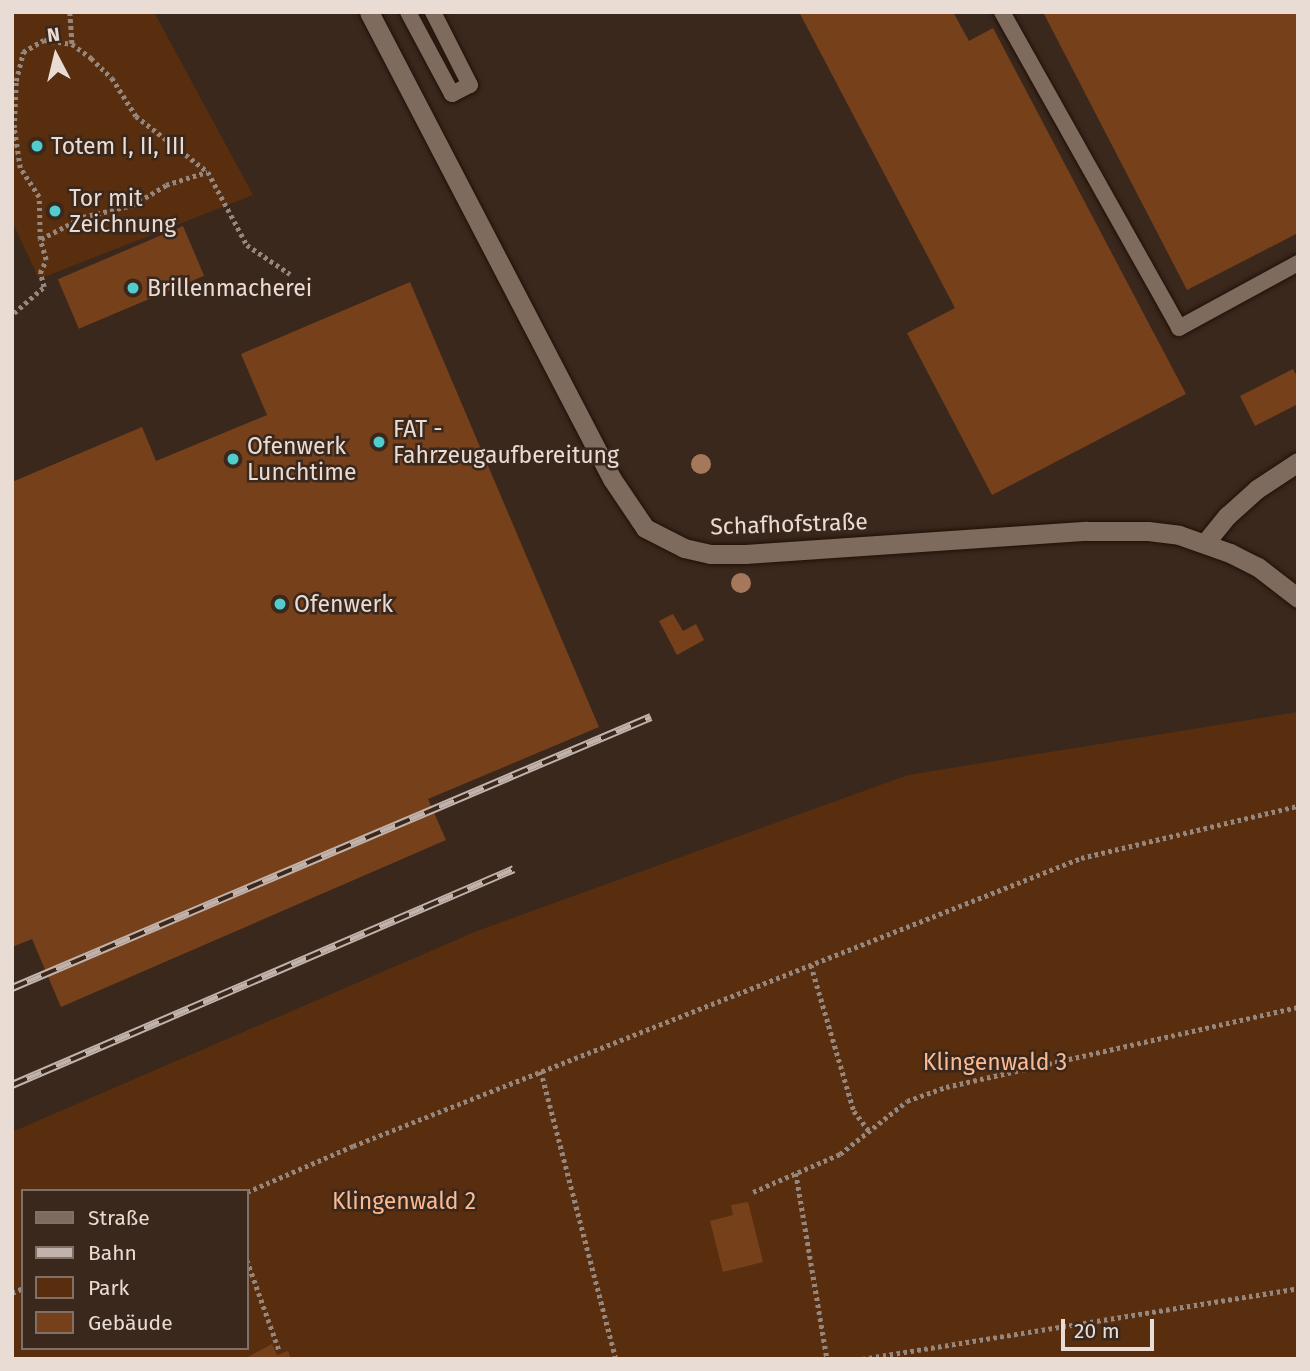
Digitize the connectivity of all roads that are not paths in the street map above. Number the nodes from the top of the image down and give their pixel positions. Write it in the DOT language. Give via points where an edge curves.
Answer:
graph roads {
  1 [pos="369,12"];
  2 [pos="408,12"];
  3 [pos="433,12"];
  4 [pos="1002,12"];
  5 [pos="1298,263"];
  6 [pos="1298,462"];
  7 [pos="1205,543"];
  8 [pos="1298,598"];
  1 -- 7 [label="street, Schafhofstraße" via="612,479 645,527 684,548 710,554 1120,530"];
  2 -- 3 [label="lane" via="452,94 470,85"];
  4 -- 5 [label="lane" via="1179,328"];
  6 -- 7 [label="street" via="1257,489"];
  7 -- 8 [label="street, Schafhofstraße" via="1258,567"];
}
